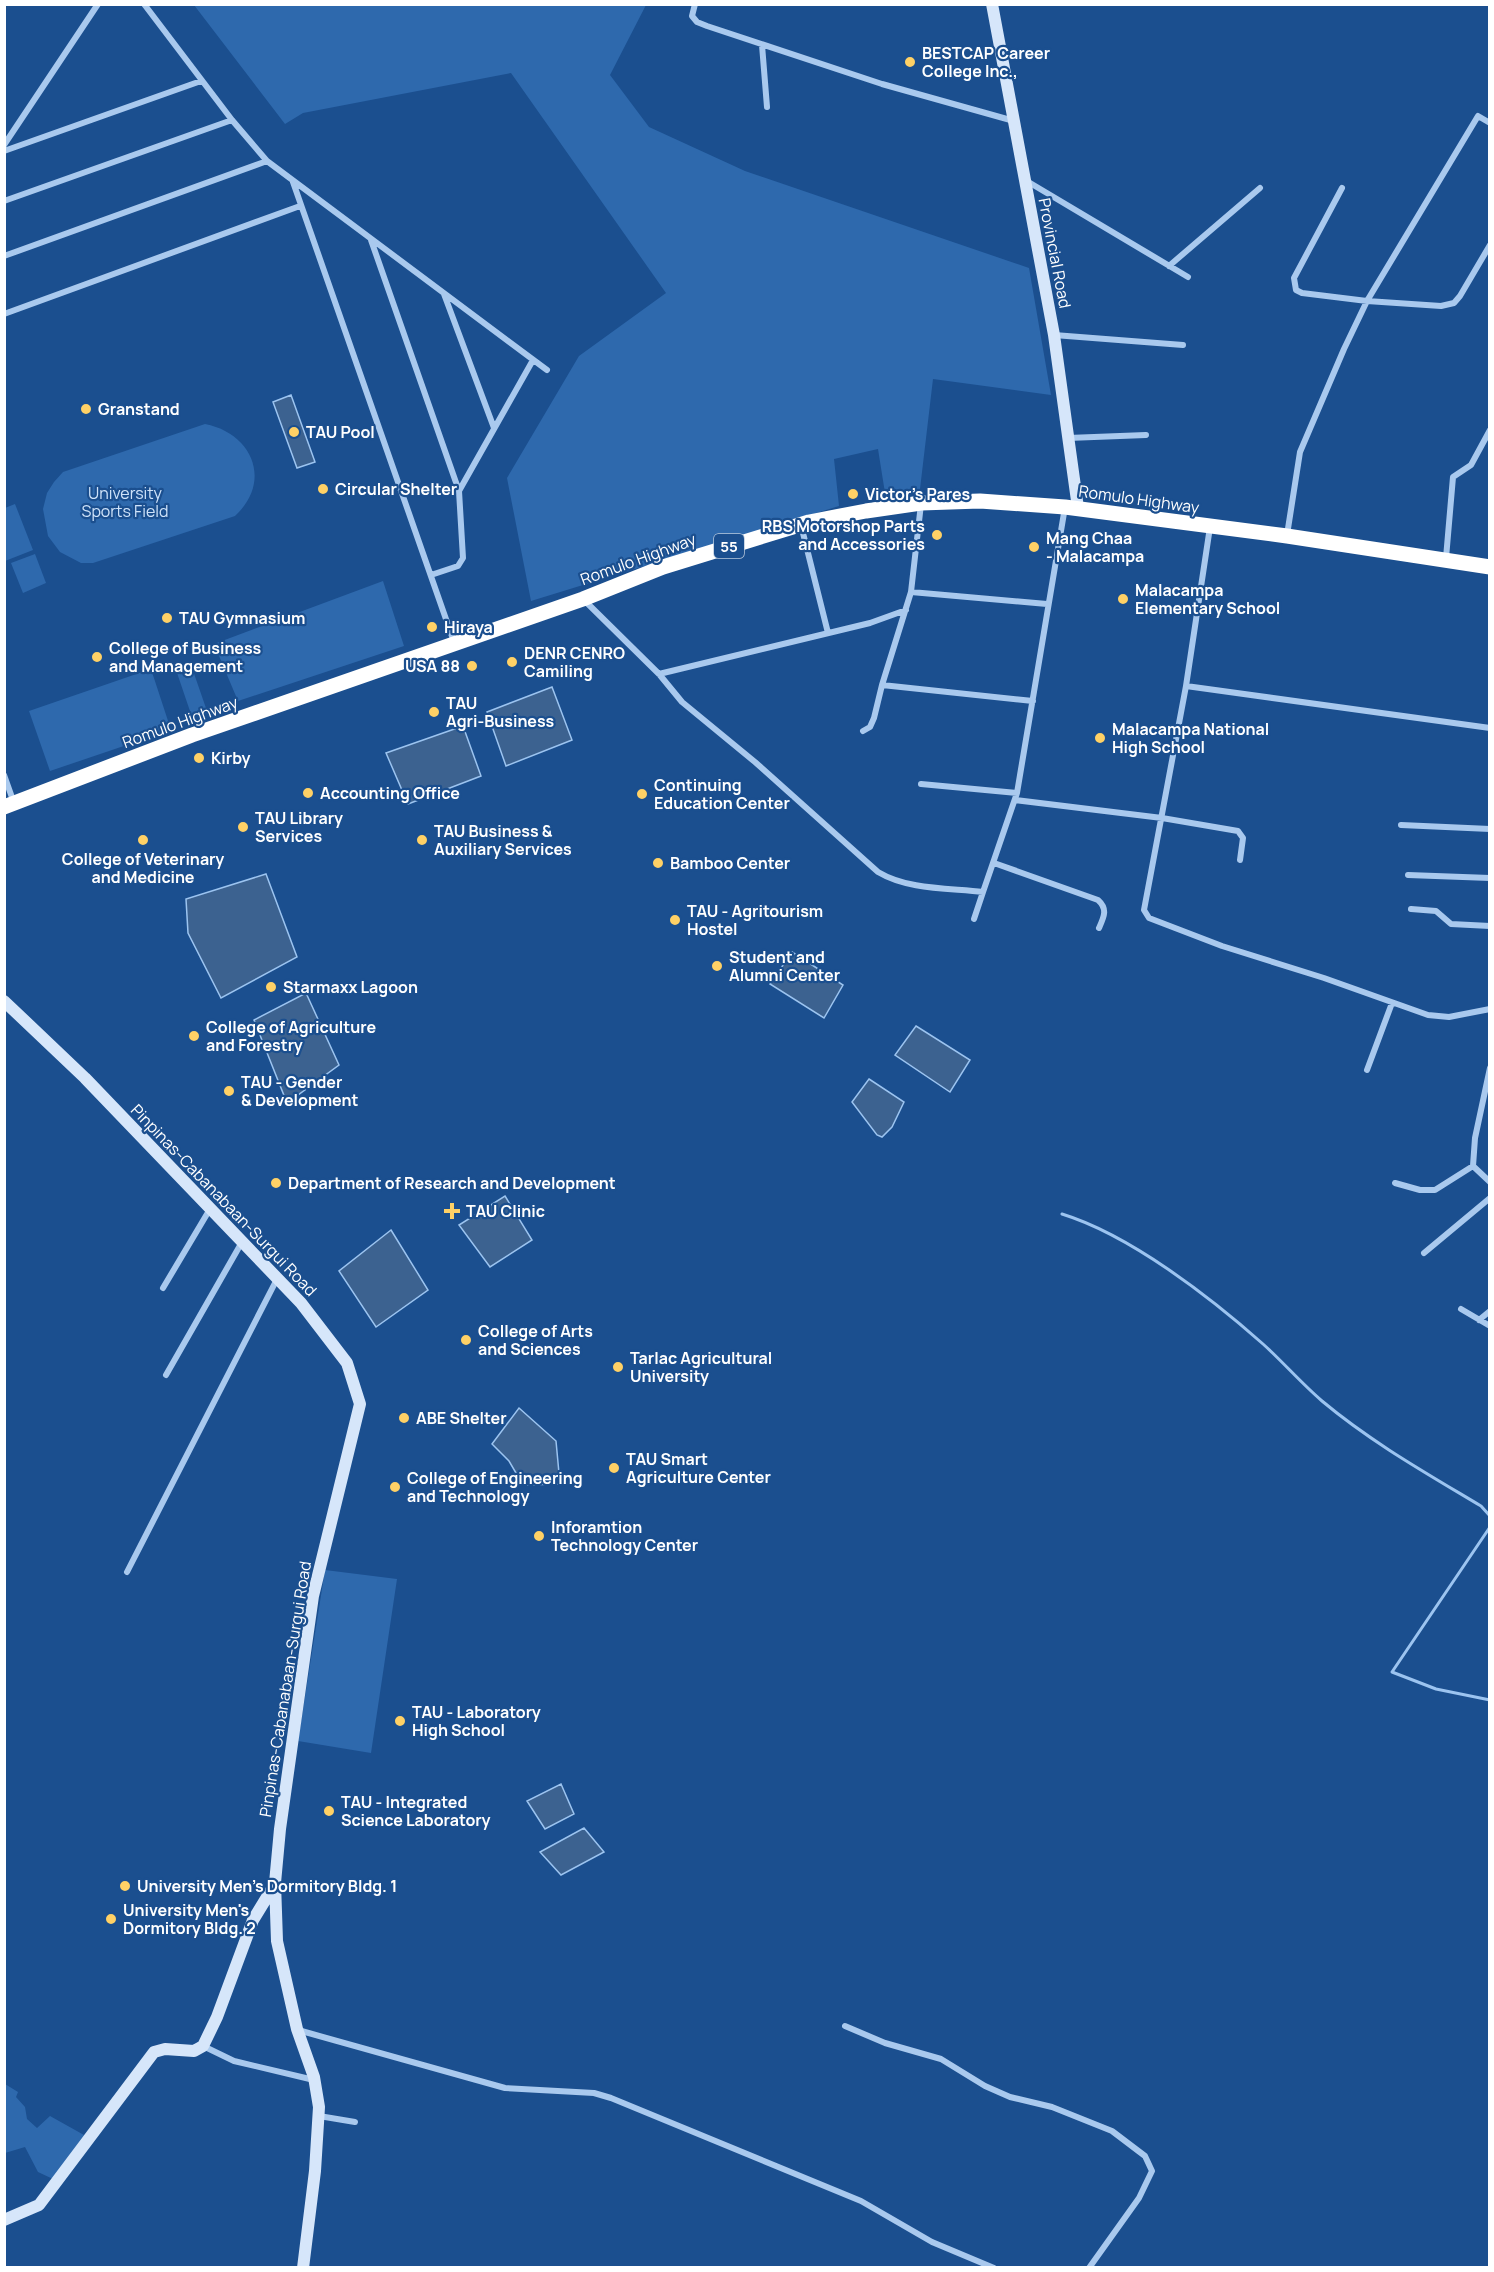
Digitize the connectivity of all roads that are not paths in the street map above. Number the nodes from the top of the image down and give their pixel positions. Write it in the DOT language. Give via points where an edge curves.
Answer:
graph roads {
  1 [pos="98,4"];
  2 [pos="144,4"];
  3 [pos="695,4"];
  4 [pos="992,4"];
  5 [pos="762,45"];
  6 [pos="201,81"];
  7 [pos="767,107"];
  8 [pos="232,120"];
  9 [pos="1014,122"];
  10 [pos="1490,123"];
  11 [pos="4,145"];
  12 [pos="4,151"];
  13 [pos="267,161"];
  14 [pos="292,180"];
  15 [pos="1024,180"];
  16 [pos="1260,188"];
  17 [pos="1342,188"];
  18 [pos="4,201"];
  19 [pos="300,206"];
  20 [pos="371,239"];
  21 [pos="1490,245"];
  22 [pos="4,256"];
  23 [pos="1169,266"];
  24 [pos="1188,277"];
  25 [pos="444,294"];
  26 [pos="1367,301"];
  27 [pos="4,314"];
  28 [pos="1054,335"];
  29 [pos="1183,345"];
  30 [pos="533,360"];
  31 [pos="547,370"];
  32 [pos="494,428"];
  33 [pos="1490,430"];
  34 [pos="1146,435"];
  35 [pos="1067,438"];
  36 [pos="459,491"];
  37 [pos="921,503"];
  38 [pos="1072,507"];
  39 [pos="801,524"];
  40 [pos="1210,526"];
  41 [pos="1287,536"];
  42 [pos="1446,560"];
  43 [pos="1490,567"];
  44 [pos="431,575"];
  45 [pos="911,592"];
  46 [pos="583,599"];
  47 [pos="1047,604"];
  48 [pos="906,610"];
  49 [pos="828,633"];
  50 [pos="455,642"];
  51 [pos="659,674"];
  52 [pos="882,685"];
  53 [pos="1186,686"];
  54 [pos="1033,700"];
  55 [pos="1490,728"];
  56 [pos="863,731"];
  57 [pos="4,775"];
  58 [pos="921,784"];
  59 [pos="1016,797"];
  60 [pos="10,805"];
  61 [pos="1162,818"];
  62 [pos="1401,825"];
  63 [pos="1490,829"];
  64 [pos="1240,860"];
  65 [pos="994,863"];
  66 [pos="1408,875"];
  67 [pos="1490,878"];
  68 [pos="983,892"];
  69 [pos="1411,909"];
  70 [pos="974,919"];
  71 [pos="1490,926"];
  72 [pos="1099,928"];
  73 [pos="4,1001"];
  74 [pos="1392,1003"];
  75 [pos="1490,1010"];
  76 [pos="1490,1068"];
  77 [pos="1367,1070"];
  78 [pos="1473,1167"];
  79 [pos="1490,1182"];
  80 [pos="1395,1183"];
  81 [pos="1490,1198"];
  82 [pos="210,1209"];
  83 [pos="242,1242"];
  84 [pos="1424,1253"];
  85 [pos="277,1278"];
  86 [pos="163,1288"];
  87 [pos="1461,1309"];
  88 [pos="1490,1311"];
  89 [pos="1479,1320"];
  90 [pos="1490,1326"];
  91 [pos="166,1375"];
  92 [pos="127,1572"];
  93 [pos="275,1883"];
  94 [pos="845,2026"];
  95 [pos="297,2030"];
  96 [pos="203,2046"];
  97 [pos="315,2081"];
  98 [pos="319,2116"];
  99 [pos="355,2122"];
  100 [pos="4,2220"];
  101 [pos="303,2268"];
  102 [pos="994,2268"];
  103 [pos="1089,2268"];
  1 -- 11 [label="street"];
  2 -- 6 [label="street"];
  3 -- 5 [label="street" via="692,16 697,22"];
  4 -- 9 [label="street, Provincial Road"];
  5 -- 7 [label="street"];
  5 -- 9 [label="street"];
  6 -- 8 [label="street"];
  6 -- 12 [label="street"];
  8 -- 13 [label="street"];
  8 -- 18 [label="street"];
  9 -- 15 [label="street, Provincial Road"];
  10 -- 26 [label="street" via="1478,116"];
  13 -- 14 [label="street"];
  13 -- 22 [label="street"];
  14 -- 19 [label="street"];
  14 -- 20 [label="street"];
  15 -- 23 [label="street"];
  15 -- 28 [label="street, Provincial Road"];
  16 -- 23 [label="street"];
  17 -- 26 [label="street" via="1294,284 1302,293"];
  19 -- 27 [label="street"];
  19 -- 44 [label="street"];
  20 -- 25 [label="street"];
  20 -- 36 [label="street"];
  21 -- 26 [label="street" via="1454,303 1441,306"];
  23 -- 24 [label="street"];
  25 -- 30 [label="street"];
  25 -- 32 [label="street"];
  26 -- 41 [label="street" via="1300,452"];
  28 -- 29 [label="street"];
  28 -- 35 [label="street, Provincial Road"];
  30 -- 31 [label="street"];
  30 -- 32 [label="street"];
  32 -- 36 [label="street"];
  33 -- 42 [label="street" via="1471,465 1453,477"];
  34 -- 35 [label="street"];
  35 -- 38 [label="street, Provincial Road"];
  36 -- 44 [label="street" via="463,558 458,566"];
  37 -- 38 [label="highway, Romulo Highway / 55" via="980,501"];
  37 -- 39 [label="highway, Romulo Highway / 55"];
  37 -- 45 [label="street"];
  38 -- 40 [label="highway, Romulo Highway / 55"];
  38 -- 47 [label="street"];
  39 -- 46 [label="highway, Romulo Highway / 55" via="663,567"];
  39 -- 49 [label="street"];
  40 -- 41 [label="highway, Romulo Highway / 55"];
  40 -- 53 [label="street"];
  41 -- 42 [label="highway, Romulo Highway / 55"];
  42 -- 43 [label="highway, Romulo Highway / 55"];
  44 -- 50 [label="street"];
  45 -- 47 [label="street"];
  45 -- 48 [label="street"];
  46 -- 50 [label="highway, Romulo Highway / 55"];
  46 -- 51 [label="street"];
  47 -- 54 [label="street"];
  48 -- 49 [label="street"];
  48 -- 52 [label="street"];
  49 -- 51 [label="street"];
  50 -- 60 [label="highway, Romulo Highway / 55"];
  51 -- 68 [label="street" via="682,702 878,872 909,884"];
  52 -- 54 [label="street"];
  52 -- 56 [label="street" via="874,718"];
  53 -- 55 [label="street"];
  53 -- 61 [label="street"];
  54 -- 59 [label="street"];
  57 -- 60 [label="street"];
  58 -- 59 [label="street"];
  59 -- 61 [label="street"];
  59 -- 65 [label="street"];
  61 -- 64 [label="street" via="1238,831 1243,838"];
  61 -- 74 [label="street" via="1144,899 1149,918"];
  62 -- 63 [label="street"];
  65 -- 68 [label="street"];
  65 -- 72 [label="street" via="1098,900 1105,908"];
  66 -- 67 [label="street"];
  68 -- 70 [label="street"];
  69 -- 71 [label="street" via="1436,911 1451,924"];
  73 -- 82 [label="street, Pinpinas-Cabanabaan-Surgui Road" via="85,1078"];
  74 -- 75 [label="street" via="1428,1015 1449,1017"];
  74 -- 77 [label="street"];
  76 -- 78 [label="street"];
  78 -- 79 [label="street"];
  78 -- 80 [label="street" via="1434,1190"];
  81 -- 84 [label="street"];
  82 -- 83 [label="street, Pinpinas-Cabanabaan-Surgui Road"];
  82 -- 86 [label="street"];
  83 -- 85 [label="street, Pinpinas-Cabanabaan-Surgui Road"];
  83 -- 91 [label="street"];
  85 -- 92 [label="street"];
  85 -- 93 [label="street, Pinpinas-Cabanabaan-Surgui Road" via="347,1363 360,1404 313,1596"];
  87 -- 89 [label="street"];
  88 -- 89 [label="street"];
  89 -- 90 [label="street"];
  93 -- 95 [label="street, Pinpinas-Cabanabaan-Surgui Road" via="277,1941"];
  93 -- 96 [label="street" via="253,1920 218,2017"];
  94 -- 103 [label="street" via="885,2043 941,2059 1010,2097 1083,2118 1112,2131 1145,2156 1152,2171 1139,2198"];
  95 -- 97 [label="street, Pinpinas-Cabanabaan-Surgui Road"];
  95 -- 102 [label="street" via="505,2088 594,2093 611,2098 861,2201 932,2242"];
  96 -- 97 [label="street" via="234,2061"];
  96 -- 100 [label="street" via="194,2051 153,2052 39,2205"];
  97 -- 98 [label="street, Pinpinas-Cabanabaan-Surgui Road"];
  98 -- 99 [label="street"];
  98 -- 101 [label="street, Pinpinas-Cabanabaan-Surgui Road"];
}
